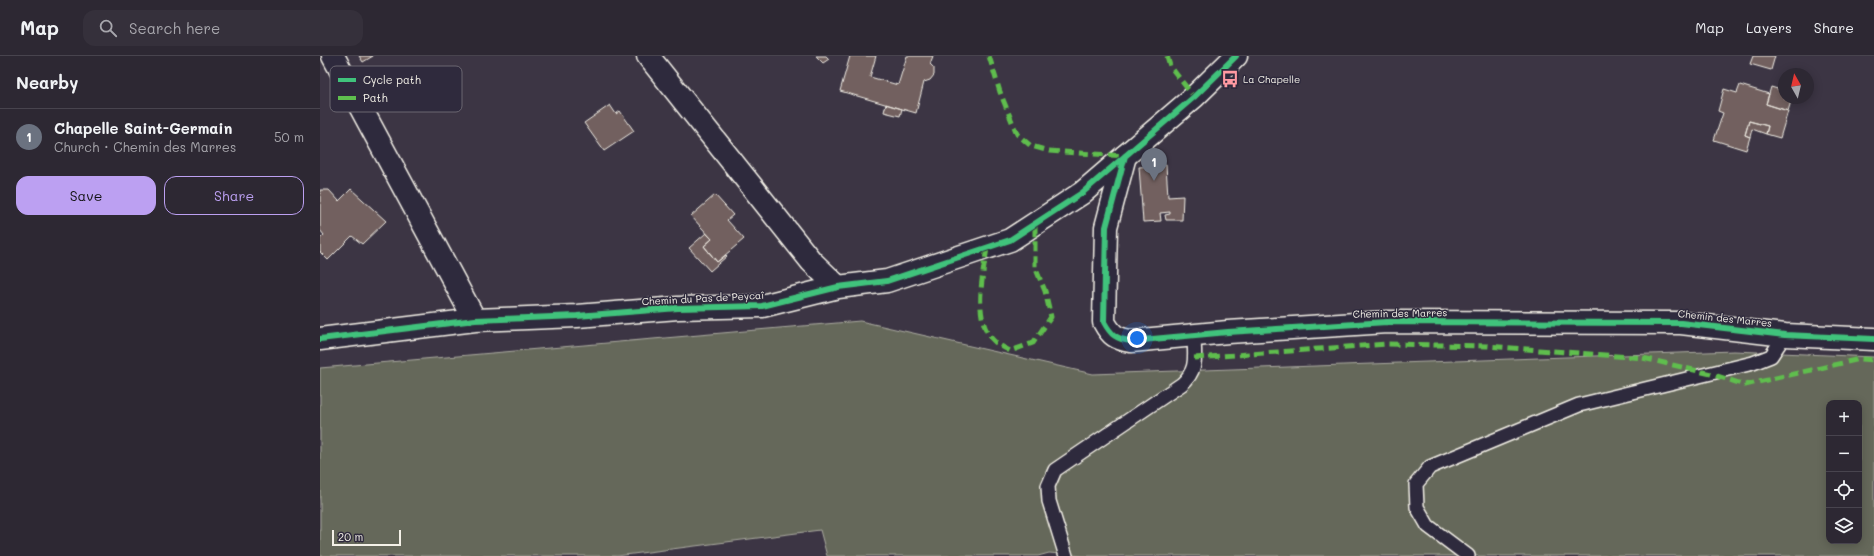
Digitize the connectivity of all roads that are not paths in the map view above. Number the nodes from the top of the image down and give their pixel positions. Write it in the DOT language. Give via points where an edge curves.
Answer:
graph roads {
  1 [pos="333,56"];
  2 [pos="648,56"];
  3 [pos="1236,56"];
  4 [pos="338,66"];
  5 [pos="363,112"];
  6 [pos="1125,156"];
  7 [pos="838,287"];
  8 [pos="475,320"];
  9 [pos="1194,335"];
  10 [pos="1785,335"];
  11 [pos="320,339"];
  12 [pos="1874,339"];
  13 [pos="1066,556"];
  14 [pos="1468,556"];
  1 -- 4 [label="street"];
  2 -- 7 [label="street" via="811,261"];
  3 -- 6 [label="street, Chemin du Pas de Peycaî" via="1194,97"];
  5 -- 8 [label="street"];
  6 -- 7 [label="street, Chemin du Pas de Peycaî" via="1082,193 1010,240 887,281"];
  6 -- 9 [label="street, Chemin des Marres" via="1106,227 1104,322 1110,333 1118,339 1131,341"];
  7 -- 8 [label="street, Chemin du Pas de Peycaî" via="762,306 678,308 577,316"];
  8 -- 11 [label="street, Chemin du Pas de Peycaî"];
  9 -- 10 [label="street, Chemin des Marres" via="1402,322 1681,323"];
  9 -- 13 [label="lane" via="1194,365 1191,375 1182,384 1054,470 1048,486 1049,500"];
  10 -- 12 [label="street, Chemin des Marres"];
  10 -- 14 [label="lane" via="1770,356 1753,363 1579,405 1430,467 1416,484 1417,507 1428,526"];
}
